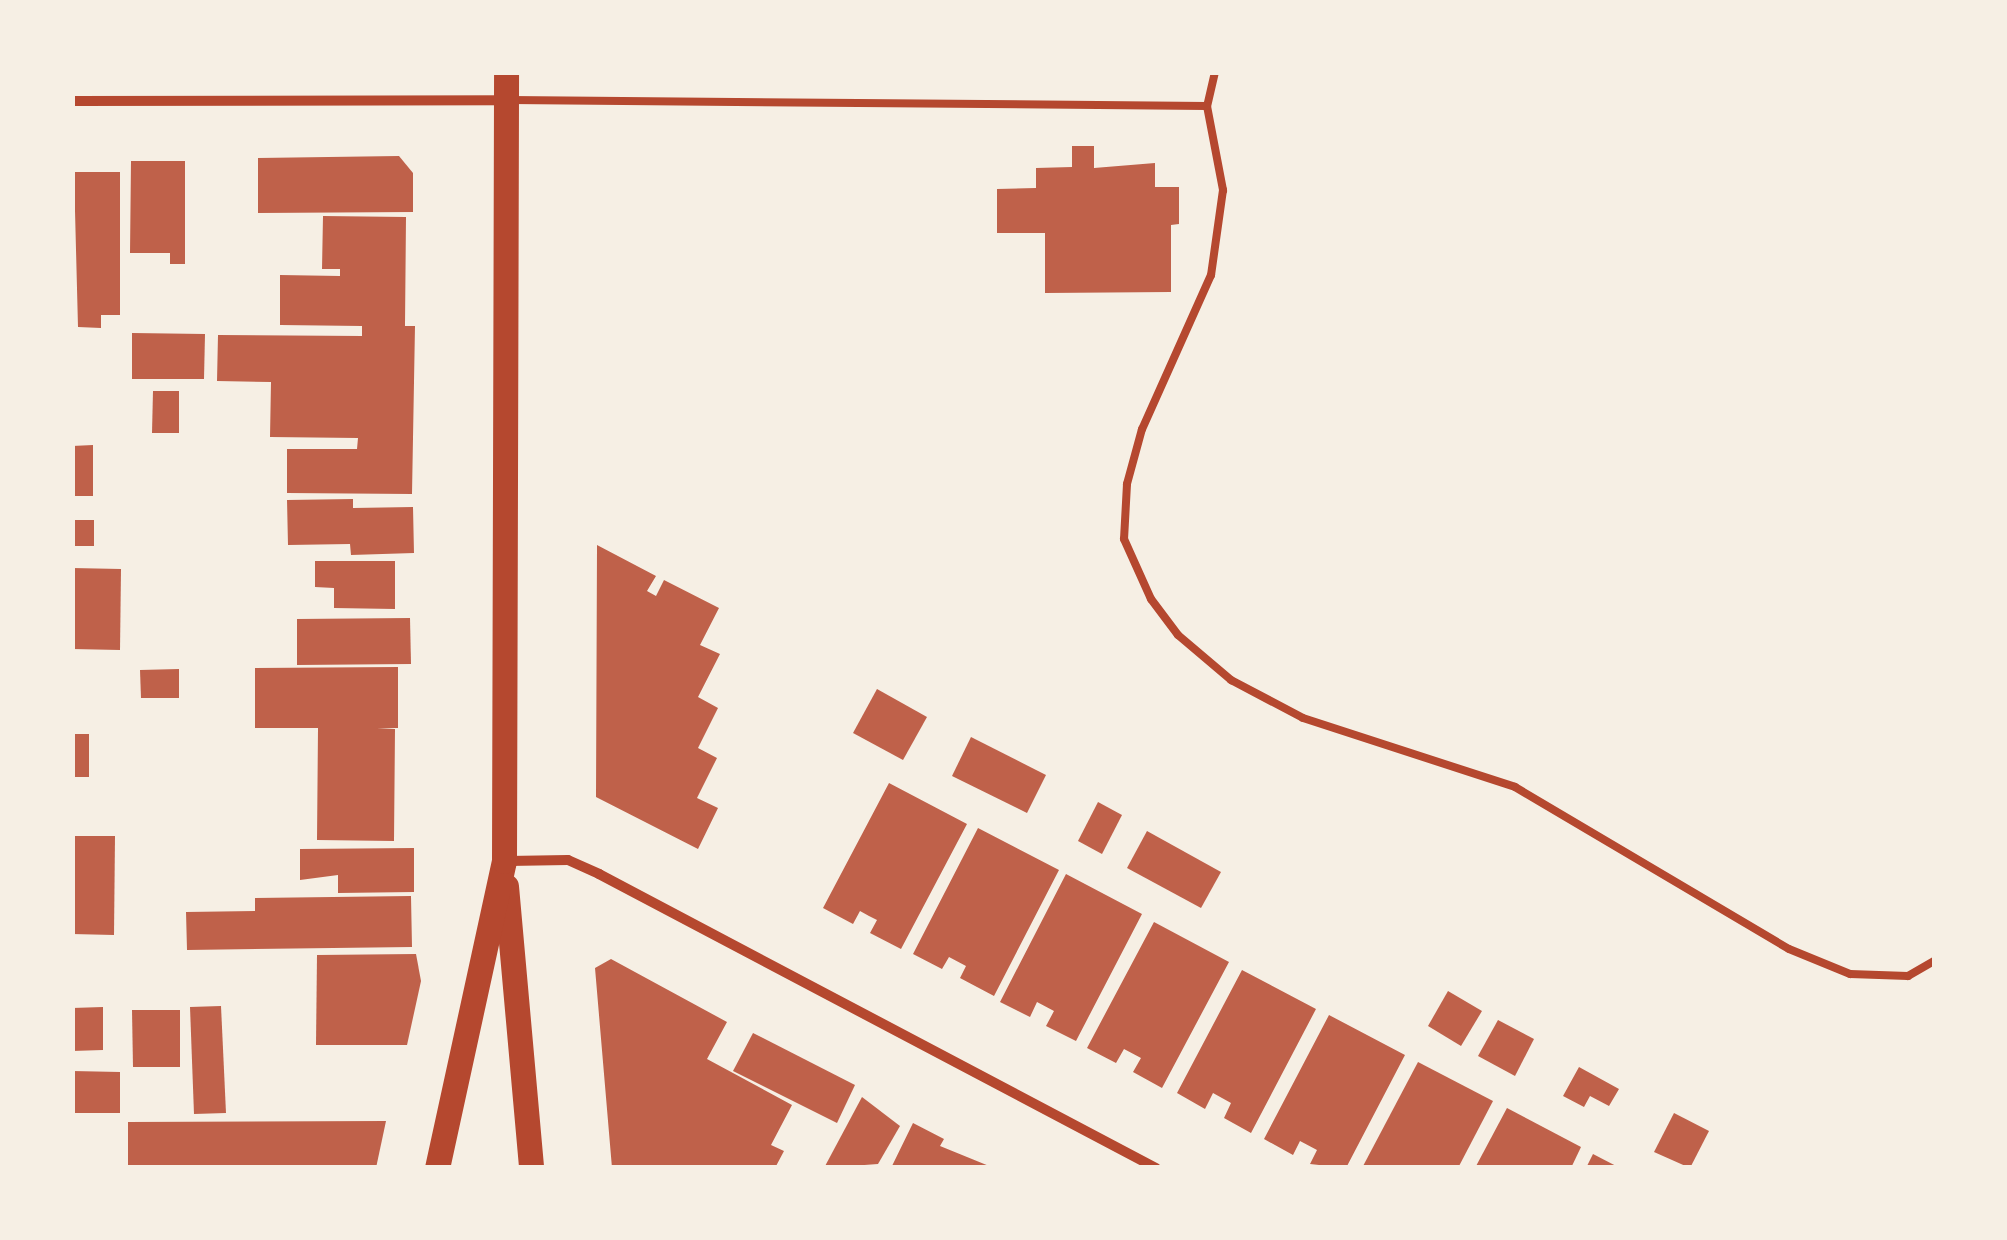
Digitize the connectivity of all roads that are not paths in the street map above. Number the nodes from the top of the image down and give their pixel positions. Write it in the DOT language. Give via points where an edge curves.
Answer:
graph roads {
  1 [pos="506,72"];
  2 [pos="1215,72"];
  3 [pos="72,100"];
  4 [pos="506,100"];
  5 [pos="1207,106"];
  6 [pos="504,861"];
  7 [pos="1934,961"];
  8 [pos="437,1168"];
  9 [pos="531,1168"];
  10 [pos="1156,1168"];
  1 -- 4 [label="main road"];
  2 -- 5 [label="lane"];
  3 -- 4 [label="street"];
  4 -- 5 [label="lane"];
  4 -- 6 [label="main road"];
  5 -- 7 [label="lane" via="1223,190 1211,275 1142,429 1124,538 1151,599 1178,635 1231,680 1303,718 1515,788 1789,948 1850,974 1908,976"];
  6 -- 8 [label="main road"];
  6 -- 9 [label="main road"];
  6 -- 10 [label="street" via="568,860 599,874"];
}
